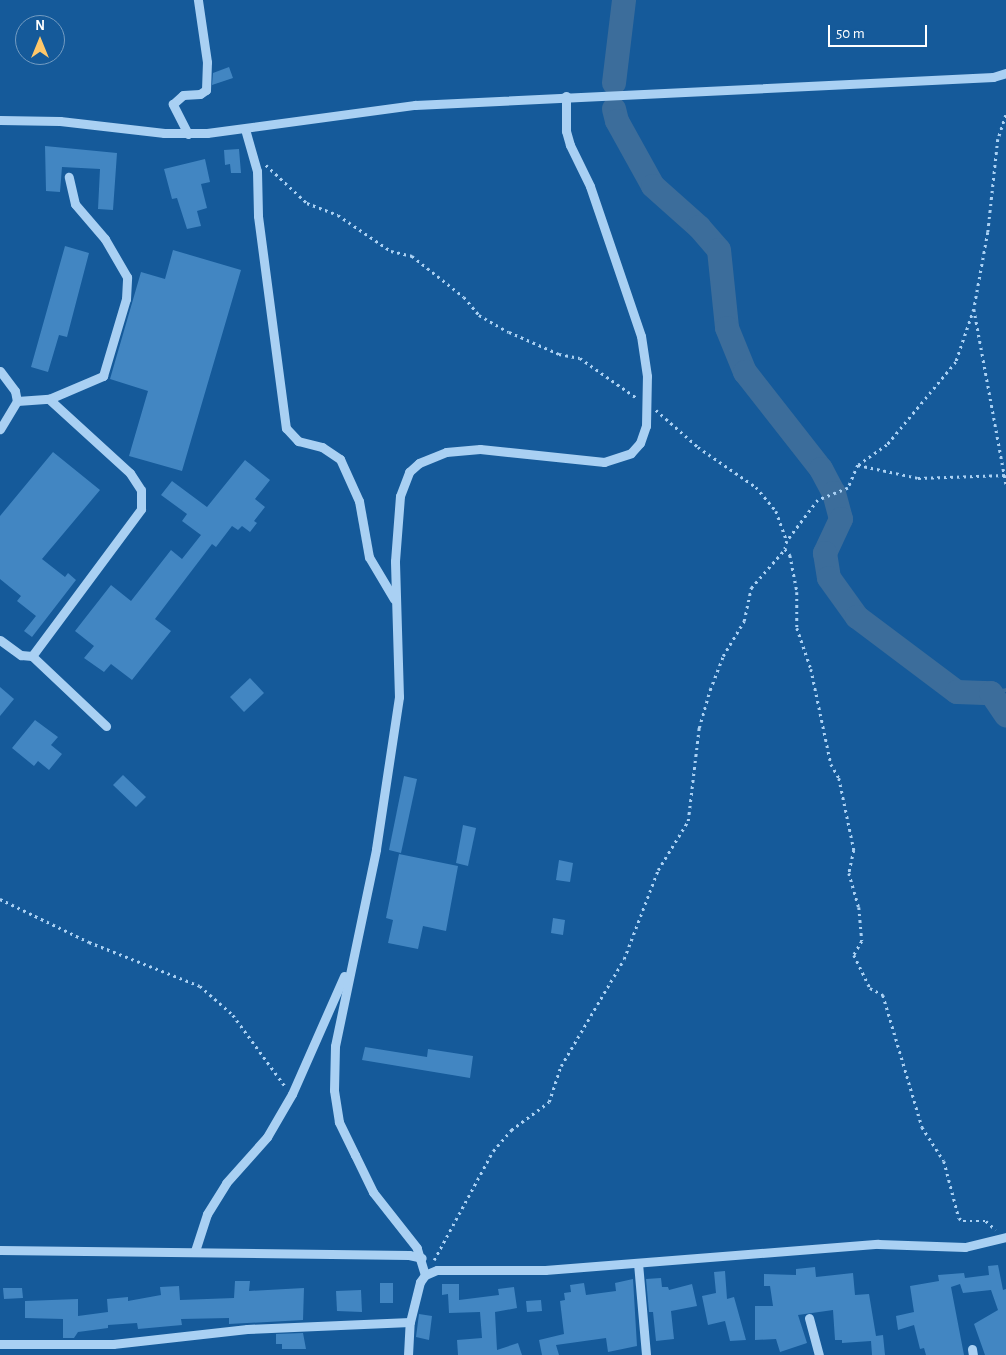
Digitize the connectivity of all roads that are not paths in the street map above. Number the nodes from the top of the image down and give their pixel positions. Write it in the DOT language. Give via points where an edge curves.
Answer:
graph roads {
  1 [pos="198,0"];
  2 [pos="1006,73"];
  3 [pos="566,96"];
  4 [pos="0,120"];
  5 [pos="245,129"];
  6 [pos="188,134"];
  7 [pos="69,176"];
  8 [pos="0,371"];
  9 [pos="49,399"];
  10 [pos="17,401"];
  11 [pos="0,429"];
  12 [pos="395,600"];
  13 [pos="0,640"];
  14 [pos="32,656"];
  15 [pos="106,726"];
  16 [pos="350,962"];
  17 [pos="1004,1237"];
  18 [pos="0,1250"];
  19 [pos="195,1251"];
  20 [pos="422,1258"];
  21 [pos="638,1263"];
  22 [pos="425,1275"];
  23 [pos="809,1318"];
  24 [pos="410,1322"];
  25 [pos="0,1344"];
  26 [pos="408,1355"];
  27 [pos="646,1355"];
  28 [pos="819,1355"];
  1 -- 6 [label="street" via="207,62 206,90 200,94 183,95 173,104"];
  2 -- 3 [label="street" via="993,77"];
  3 -- 5 [label="street" via="415,105"];
  3 -- 12 [label="street" via="566,132 570,145 590,186 641,336 648,403 640,443 630,453 604,462 462,449 419,463 409,472 400,496"];
  4 -- 6 [label="street" via="60,121"];
  5 -- 6 [label="street"];
  5 -- 12 [label="street" via="254,160 286,428 298,441 330,451 343,464 359,501 369,557"];
  7 -- 9 [label="street" via="74,204 105,239 127,277 126,299 103,376"];
  8 -- 10 [label="street" via="15,390"];
  9 -- 10 [label="street"];
  9 -- 14 [label="street" via="130,472 140,490 140,509"];
  10 -- 11 [label="street"];
  12 -- 16 [label="street" via="399,698 376,849"];
  13 -- 14 [label="street" via="21,655"];
  14 -- 15 [label="street"];
  16 -- 19 [label="street" via="292,1094 267,1137 222,1191 208,1214"];
  16 -- 20 [label="street" via="335,1046 334,1090 339,1122 373,1192 407,1232"];
  17 -- 21 [label="street" via="965,1247 878,1244"];
  18 -- 19 [label="street"];
  19 -- 20 [label="street" via="409,1255"];
  20 -- 22 [label="street"];
  21 -- 22 [label="street" via="545,1270 455,1269"];
  21 -- 27 [label="street"];
  22 -- 24 [label="street" via="418,1287"];
  23 -- 28 [label="street"];
  24 -- 25 [label="street" via="247,1329 113,1344"];
  24 -- 26 [label="street"];
}
